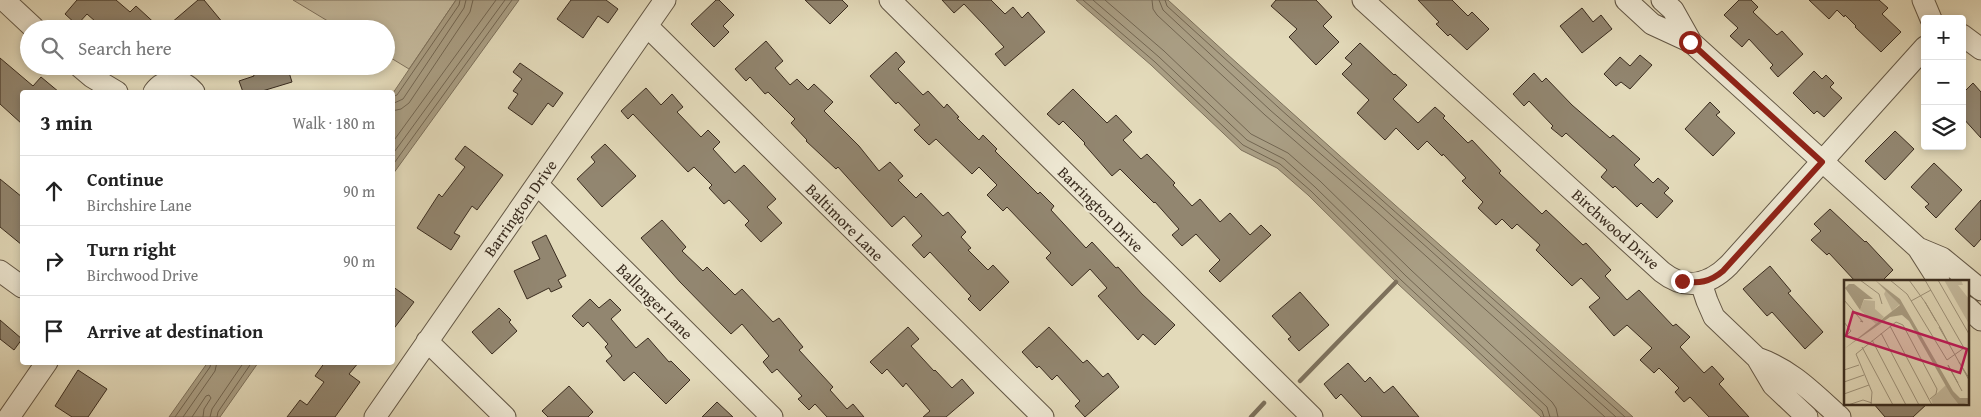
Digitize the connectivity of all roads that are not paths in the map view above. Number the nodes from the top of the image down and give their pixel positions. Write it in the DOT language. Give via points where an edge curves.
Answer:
graph roads {
  1 [pos="4,0"];
  2 [pos="665,0"];
  3 [pos="890,0"];
  4 [pos="1362,0"];
  5 [pos="1626,0"];
  6 [pos="1662,0"];
  7 [pos="1923,0"];
  8 [pos="1929,15"];
  9 [pos="25,20"];
  10 [pos="647,26"];
  11 [pos="1966,38"];
  12 [pos="1690,42"];
  13 [pos="1981,49"];
  14 [pos="1921,51"];
  15 [pos="90,75"];
  16 [pos="114,90"];
  17 [pos="156,90"];
  18 [pos="192,90"];
  19 [pos="1822,162"];
  20 [pos="537,184"];
  21 [pos="1918,248"];
  22 [pos="0,271"];
  23 [pos="1938,280"];
  24 [pos="1701,283"];
  25 [pos="20,286"];
  26 [pos="1981,290"];
  27 [pos="1968,308"];
  28 [pos="1981,320"];
  29 [pos="427,341"];
  30 [pos="1757,358"];
  31 [pos="45,365"];
  32 [pos="10,417"];
  33 [pos="375,417"];
  34 [pos="505,417"];
  35 [pos="772,417"];
  36 [pos="1043,417"];
  37 [pos="1312,417"];
  38 [pos="1808,417"];
  39 [pos="1840,417"];
  1 -- 9 [label="street"];
  2 -- 10 [label="street, Barrington Drive"];
  3 -- 37 [label="street, Barrington Drive"];
  4 -- 24 [label="street, Birchwood Drive" via="1662,272 1682,281"];
  5 -- 12 [label="street" via="1652,24"];
  6 -- 12 [label="street" via="1673,10"];
  7 -- 8 [label="street"];
  10 -- 20 [label="street, Barrington Drive"];
  10 -- 36 [label="street, Baltimore Lane"];
  11 -- 13 [label="street"];
  12 -- 19 [label="street"];
  14 -- 19 [label="street"];
  15 -- 16 [label="street"];
  17 -- 18 [label="street" via="171,81 182,82"];
  19 -- 21 [label="street"];
  19 -- 24 [label="street" via="1729,265 1717,276"];
  20 -- 29 [label="street, Barrington Drive"];
  20 -- 35 [label="street, Ballenger Lane"];
  21 -- 23 [label="street"];
  21 -- 26 [label="street" via="1942,258"];
  22 -- 25 [label="street"];
  24 -- 30 [label="street" via="1714,317"];
  27 -- 28 [label="street"];
  29 -- 33 [label="street, Barrington Drive"];
  29 -- 34 [label="street"];
  30 -- 38 [label="street" via="1773,385"];
  30 -- 39 [label="street" via="1794,376"];
  31 -- 32 [label="street"];
}
